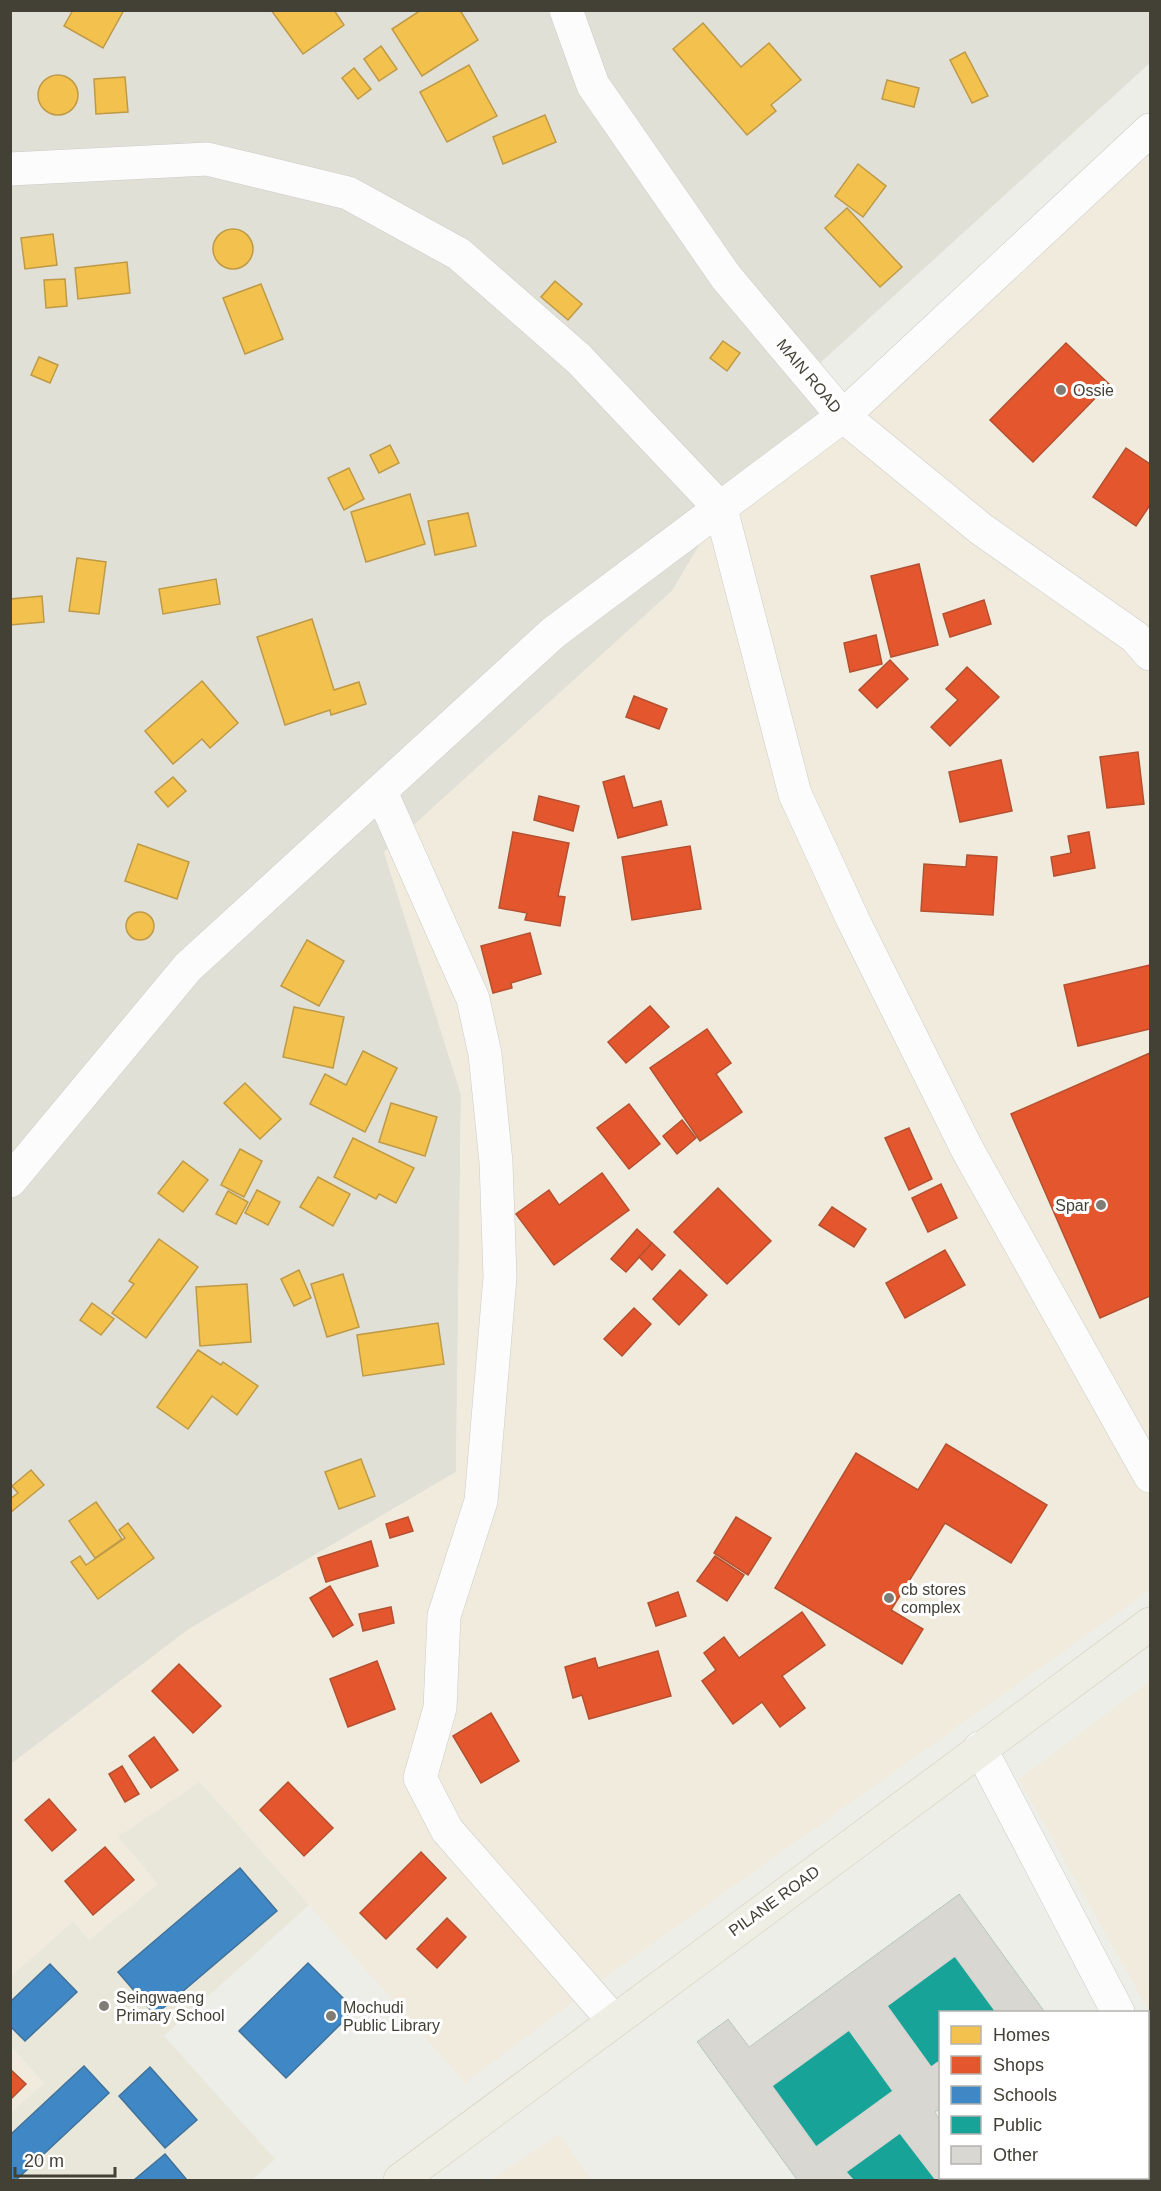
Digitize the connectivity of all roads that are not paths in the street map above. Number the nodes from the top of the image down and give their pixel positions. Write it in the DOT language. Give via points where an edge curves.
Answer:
graph roads {
  1 [pos="566,10"];
  2 [pos="1150,130"];
  3 [pos="10,169"];
  4 [pos="843,416"];
  5 [pos="721,509"];
  6 [pos="1150,654"];
  7 [pos="381,792"];
  8 [pos="10,1181"];
  9 [pos="1150,1476"];
  10 [pos="1150,1624"];
  11 [pos="980,1748"];
  12 [pos="1117,2011"];
  13 [pos="613,2020"];
  14 [pos="400,2181"];
  1 -- 4 [label="street, MAIN ROAD" via="594,85 726,277"];
  2 -- 4 [label="street"];
  3 -- 5 [label="street" via="207,159 348,193 459,254 579,359"];
  4 -- 5 [label="street"];
  4 -- 6 [label="street, MAIN ROAD" via="981,529 1135,637"];
  5 -- 7 [label="street" via="553,633"];
  5 -- 9 [label="street" via="795,794 862,940 967,1149"];
  7 -- 8 [label="street" via="188,967"];
  7 -- 13 [label="street" via="473,999 485,1054 496,1162 500,1277 481,1501 444,1616 440,1708 420,1778 447,1830"];
  10 -- 11 [label="main road, PILANE ROAD"];
  11 -- 12 [label="street"];
  11 -- 13 [label="main road, PILANE ROAD"];
  13 -- 14 [label="main road, PILANE ROAD"];
}
